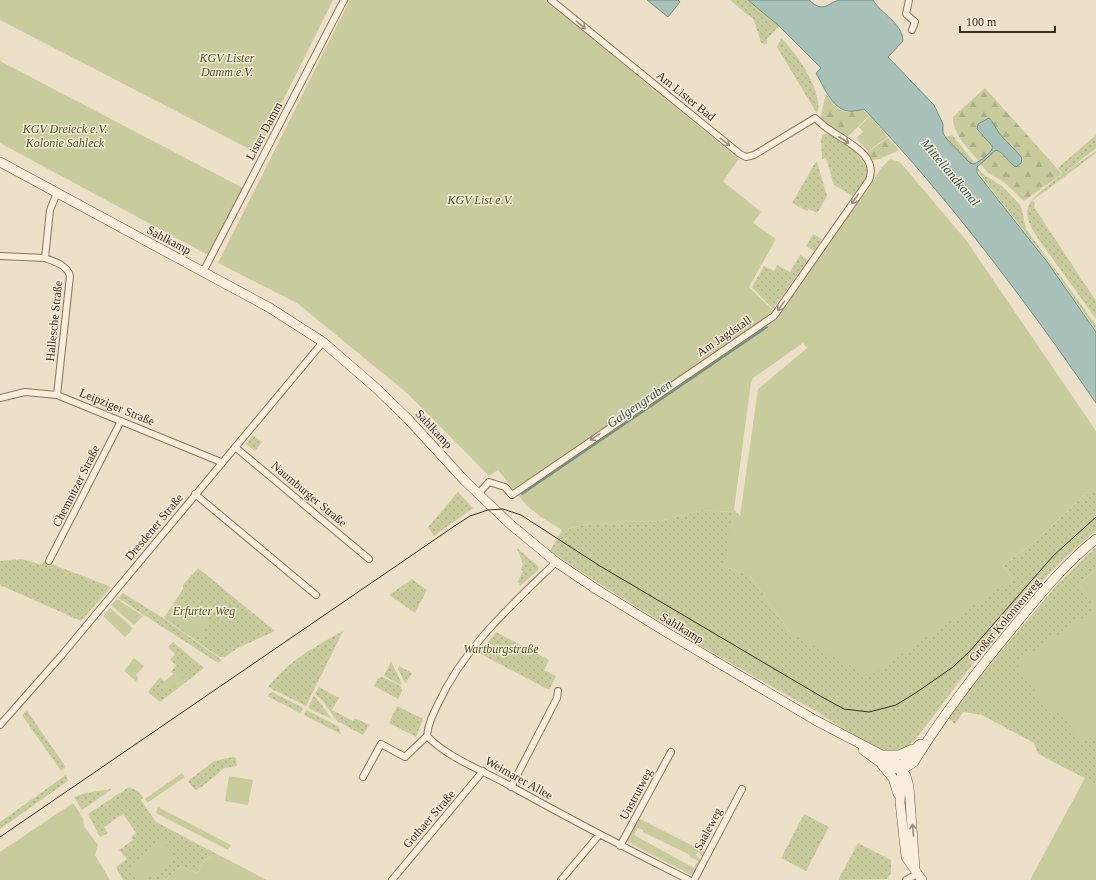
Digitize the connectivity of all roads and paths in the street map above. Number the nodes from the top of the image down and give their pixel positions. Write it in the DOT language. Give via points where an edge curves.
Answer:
graph roads {
  1 [pos="344,0"];
  2 [pos="551,0"];
  3 [pos="909,0"];
  4 [pos="912,30"];
  5 [pos="815,118"];
  6 [pos="0,162"];
  7 [pos="57,193"];
  8 [pos="0,256"];
  9 [pos="45,258"];
  10 [pos="203,272"];
  11 [pos="323,342"];
  12 [pos="57,395"];
  13 [pos="0,398"];
  14 [pos="121,421"];
  15 [pos="234,447"];
  16 [pos="221,462"];
  17 [pos="195,494"];
  18 [pos="478,494"];
  19 [pos="1096,539"];
  20 [pos="369,559"];
  21 [pos="49,561"];
  22 [pos="556,562"];
  23 [pos="316,595"];
  24 [pos="558,691"];
  25 [pos="941,722"];
  26 [pos="0,724"];
  27 [pos="427,736"];
  28 [pos="918,746"];
  29 [pos="671,752"];
  30 [pos="879,757"];
  31 [pos="914,762"];
  32 [pos="901,769"];
  33 [pos="483,771"];
  34 [pos="363,777"];
  35 [pos="511,787"];
  36 [pos="909,787"];
  37 [pos="742,789"];
  38 [pos="900,802"];
  39 [pos="599,835"];
  40 [pos="620,846"];
  41 [pos="918,874"];
  42 [pos="392,880"];
  43 [pos="561,880"];
  44 [pos="689,880"];
  45 [pos="694,880"];
  46 [pos="906,880"];
  1 -- 10 [label="street, Lister Damm"];
  2 -- 5 [label="street, Am Lister Bad, one-way" via="746,157 754,155"];
  3 -- 4 [label="street" via="906,14 915,22"];
  5 -- 18 [label="street, Am Jagdstall, one-way" via="867,157 871,173 774,316 512,495 505,487 489,482"];
  6 -- 7 [label="street, Sahlkamp"];
  7 -- 9 [label="street" via="50,210"];
  7 -- 10 [label="street, Sahlkamp"];
  8 -- 9 [label="street"];
  9 -- 12 [label="street, Hallesche Straße" via="64,266 70,276"];
  10 -- 11 [label="street, Sahlkamp" via="277,312"];
  11 -- 15 [label="street, Dresdener Straße"];
  11 -- 18 [label="street, Sahlkamp" via="408,418"];
  12 -- 13 [label="street, Leipziger Straße" via="25,392"];
  12 -- 14 [label="street, Leipziger Straße"];
  14 -- 16 [label="street, Leipziger Straße"];
  14 -- 21 [label="street, Chemnitzer Straße"];
  15 -- 16 [label="street, Dresdener Straße"];
  15 -- 20 [label="street, Naumburger Straße"];
  16 -- 17 [label="street, Dresdener Straße"];
  17 -- 23 [label="street"];
  17 -- 26 [label="street, Dresdener Straße"];
  18 -- 22 [label="street, Sahlkamp"];
  19 -- 25 [label="street, Großer Kolonnenweg" via="1031,606 996,647"];
  22 -- 27 [label="street" via="484,634 459,667 439,701"];
  22 -- 30 [label="street, Sahlkamp" via="628,610"];
  24 -- 35 [label="street" via="557,698"];
  25 -- 28 [label="street, Großer Kolonnenweg"];
  25 -- 31 [label="street, Großer Kolonnenweg"];
  27 -- 33 [label="street, Weimarer Allee" via="440,747"];
  27 -- 34 [label="street" via="405,757 381,744"];
  28 -- 30 [label="street" via="899,755"];
  28 -- 32 [label="street, Großer Kolonnenweg"];
  29 -- 40 [label="street, Unstrutweg"];
  30 -- 32 [label="street, Sahlkamp" via="891,768"];
  30 -- 38 [label="street, Sahlkamp" via="893,778"];
  31 -- 32 [label="street, Großer Kolonnenweg"];
  31 -- 36 [label="street, Großer Kolonnenweg"];
  32 -- 36 [label="street"];
  32 -- 38 [label="street, Sahlkamp"];
  33 -- 35 [label="street, Weimarer Allee"];
  33 -- 42 [label="street, Gothaer Straße"];
  35 -- 39 [label="street, Weimarer Allee"];
  41 -- 36 [label="street, one-way"];
  37 -- 45 [label="street, Saaleweg"];
  38 -- 41 [label="street, Sahlkamp" via="905,852"];
  39 -- 40 [label="street, Weimarer Allee"];
  39 -- 43 [label="street"];
  40 -- 44 [label="street, Weimarer Allee"];
  41 -- 46 [label="street"];
}
